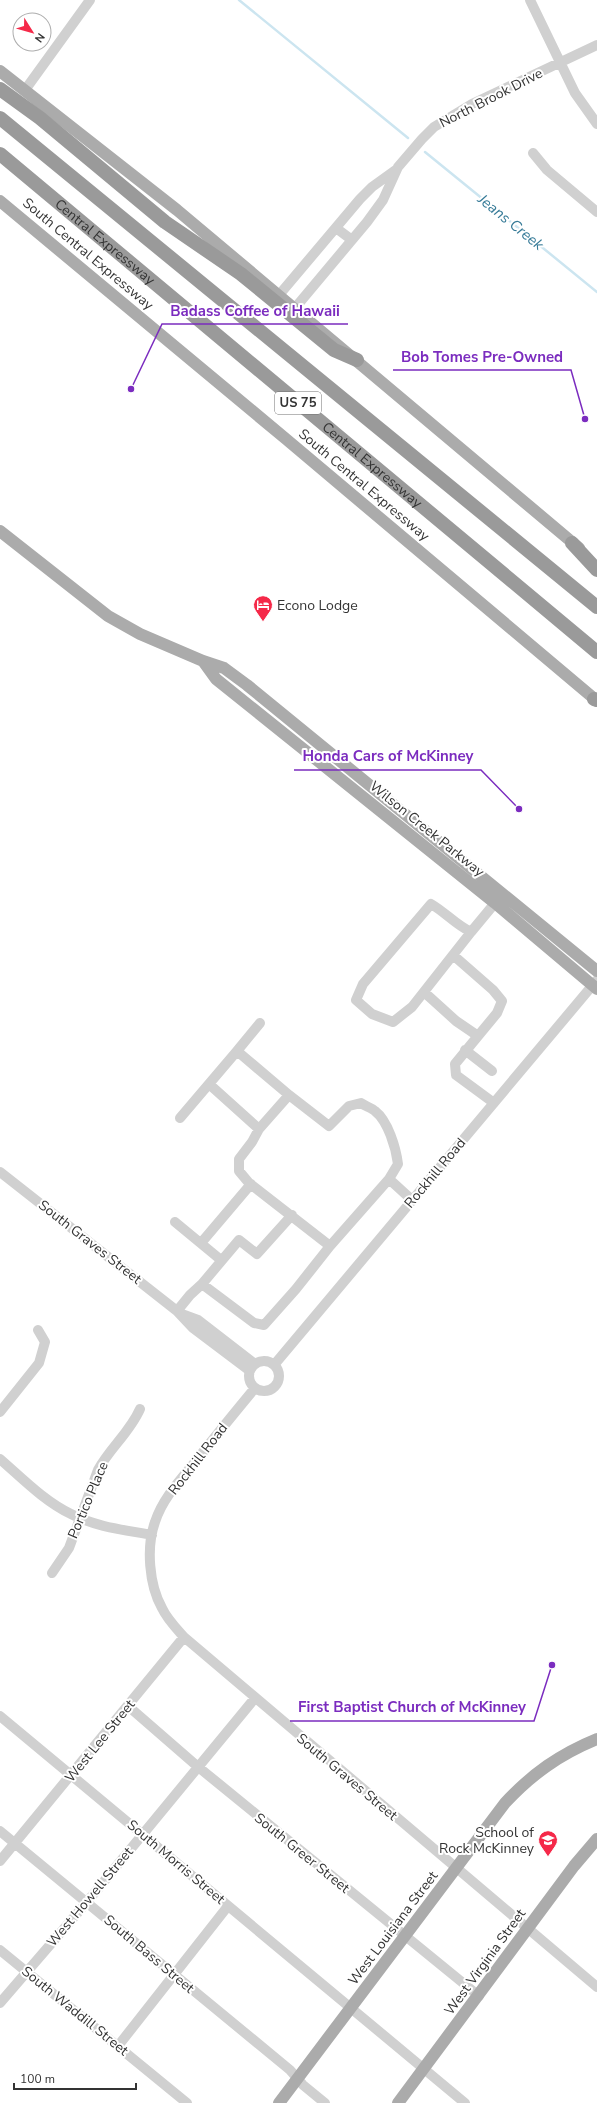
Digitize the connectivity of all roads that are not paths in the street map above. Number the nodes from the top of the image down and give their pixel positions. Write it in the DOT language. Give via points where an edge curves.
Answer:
graph roads {
  1 [pos="90,0"];
  2 [pos="530,0"];
  3 [pos="597,45"];
  4 [pos="560,63"];
  5 [pos="0,71"];
  6 [pos="0,88"];
  7 [pos="25,90"];
  8 [pos="0,118"];
  9 [pos="597,124"];
  10 [pos="532,153"];
  11 [pos="0,154"];
  12 [pos="398,167"];
  13 [pos="0,201"];
  14 [pos="597,212"];
  15 [pos="336,228"];
  16 [pos="352,240"];
  17 [pos="279,295"];
  18 [pos="295,308"];
  19 [pos="357,360"];
  20 [pos="0,531"];
  21 [pos="572,543"];
  22 [pos="597,562"];
  23 [pos="597,570"];
  24 [pos="597,607"];
  25 [pos="597,652"];
  26 [pos="202,661"];
  27 [pos="596,700"];
  28 [pos="495,904"];
  29 [pos="471,932"];
  30 [pos="453,955"];
  31 [pos="597,971"];
  32 [pos="596,985"];
  33 [pos="424,992"];
  34 [pos="260,1023"];
  35 [pos="478,1036"];
  36 [pos="465,1050"];
  37 [pos="237,1051"];
  38 [pos="492,1071"];
  39 [pos="209,1084"];
  40 [pos="289,1095"];
  41 [pos="494,1103"];
  42 [pos="180,1118"];
  43 [pos="259,1129"];
  44 [pos="0,1172"];
  45 [pos="389,1179"];
  46 [pos="251,1184"];
  47 [pos="412,1200"];
  48 [pos="292,1215"];
  49 [pos="175,1222"];
  50 [pos="201,1243"];
  51 [pos="330,1246"];
  52 [pos="221,1260"];
  53 [pos="202,1284"];
  54 [pos="178,1312"];
  55 [pos="38,1330"];
  56 [pos="274,1365"];
  57 [pos="252,1368"];
  58 [pos="255,1388"];
  59 [pos="140,1409"];
  60 [pos="0,1412"];
  61 [pos="0,1459"];
  62 [pos="79,1518"];
  63 [pos="152,1535"];
  64 [pos="52,1573"];
  65 [pos="184,1637"];
  66 [pos="255,1698"];
  67 [pos="128,1706"];
  68 [pos="0,1716"];
  69 [pos="597,1739"];
  70 [pos="198,1766"];
  71 [pos="72,1775"];
  72 [pos="0,1830"];
  73 [pos="142,1834"];
  74 [pos="597,1839"];
  75 [pos="15,1843"];
  76 [pos="0,1861"];
  77 [pos="456,1868"];
  78 [pos="87,1902"];
  79 [pos="228,1906"];
  80 [pos="527,1929"];
  81 [pos="404,1936"];
  82 [pos="0,1950"];
  83 [pos="26,1971"];
  84 [pos="173,1974"];
  85 [pos="597,1987"];
  86 [pos="479,1996"];
  87 [pos="0,2003"];
  88 [pos="351,2008"];
  89 [pos="118,2046"];
  90 [pos="424,2069"];
  91 [pos="297,2079"];
  92 [pos="187,2103"];
  93 [pos="279,2103"];
  94 [pos="325,2103"];
  95 [pos="398,2103"];
  96 [pos="465,2103"];
  1 -- 7 [label="street"];
  2 -- 4 [label="street"];
  3 -- 4 [label="street, North Brook Drive"];
  4 -- 9 [label="street" via="580,103"];
  4 -- 12 [label="street, North Brook Drive" via="446,118 422,138"];
  5 -- 7 [label="main road"];
  6 -- 19 [label="highway" via="165,222 241,274 334,350"];
  7 -- 17 [label="main road" via="171,205"];
  8 -- 24 [label="highway, Central Expressway / US 75"];
  10 -- 14 [label="street" via="552,175"];
  11 -- 25 [label="highway, Central Expressway / US 75"];
  12 -- 15 [label="street, North Brook Drive" via="372,187"];
  12 -- 16 [label="street, North Brook Drive" via="383,200"];
  13 -- 27 [label="main road, South Central Expressway"];
  15 -- 16 [label="street"];
  15 -- 17 [label="street, North Brook Drive"];
  16 -- 18 [label="street, North Brook Drive"];
  17 -- 18 [label="main road"];
  18 -- 19 [label="main road"];
  19 -- 21 [label="main road"];
  20 -- 26 [label="main road, Wilson Creek Parkway" via="108,616 140,634"];
  21 -- 22 [label="main road"];
  21 -- 23 [label="highway"];
  26 -- 28 [label="main road, Wilson Creek Parkway" via="216,679"];
  26 -- 31 [label="main road, Wilson Creek Parkway" via="224,668 247,685"];
  28 -- 29 [label="street"];
  28 -- 32 [label="main road, Wilson Creek Parkway"];
  29 -- 30 [label="street"];
  29 -- 33 [label="street" via="431,904 364,984 356,1000 372,1014 393,1022 412,1007"];
  30 -- 33 [label="street"];
  30 -- 35 [label="street" via="502,1001 497,1014"];
  32 -- 41 [label="street, Rockhill Road"];
  33 -- 35 [label="street" via="456,1021"];
  34 -- 37 [label="street"];
  35 -- 36 [label="street"];
  36 -- 38 [label="street"];
  36 -- 41 [label="street" via="455,1064 456,1075"];
  37 -- 39 [label="street"];
  37 -- 40 [label="street"];
  39 -- 42 [label="street"];
  39 -- 43 [label="street"];
  40 -- 43 [label="street"];
  40 -- 45 [label="street" via="328,1126 349,1106 361,1104 376,1111 395,1146 398,1164"];
  41 -- 47 [label="street, Rockhill Road"];
  43 -- 46 [label="street" via="239,1158 239,1171"];
  44 -- 54 [label="street, South Graves Street"];
  45 -- 47 [label="street"];
  45 -- 51 [label="street"];
  46 -- 48 [label="street"];
  46 -- 50 [label="street"];
  47 -- 56 [label="street, Rockhill Road"];
  48 -- 51 [label="street"];
  48 -- 52 [label="street" via="257,1254 239,1240"];
  49 -- 50 [label="street"];
  50 -- 52 [label="street"];
  51 -- 53 [label="street" via="264,1325 254,1323"];
  52 -- 53 [label="street"];
  53 -- 54 [label="street"];
  54 -- 57 [label="street, South Graves Street" via="198,1320"];
  55 -- 60 [label="street" via="45,1342 39,1363"];
  56 -- 57 [label="street" via="263,1361"];
  56 -- 58 [label="street" via="279,1376 276,1385 268,1390"];
  57 -- 58 [label="street" via="249,1380"];
  58 -- 63 [label="street, Rockhill Road" via="174,1487 162,1506"];
  59 -- 62 [label="street, Portico Place" via="132,1425 104,1459"];
  61 -- 62 [label="street" via="58,1507"];
  62 -- 63 [label="street" via="100,1525"];
  62 -- 64 [label="street, Portico Place" via="69,1548"];
  63 -- 65 [label="street, Rockhill Road" via="150,1560 155,1588 161,1607"];
  65 -- 66 [label="street, South Graves Street"];
  65 -- 67 [label="street, West Lee Street"];
  66 -- 70 [label="street, West Howell Street"];
  66 -- 77 [label="street, South Graves Street"];
  67 -- 70 [label="street, South Greer Street"];
  67 -- 71 [label="street, West Lee Street"];
  68 -- 71 [label="street, South Morris Street"];
  69 -- 77 [label="main road, West Louisiana Street" via="555,1759 529,1779 506,1803"];
  70 -- 73 [label="street, West Howell Street"];
  70 -- 81 [label="street, South Greer Street"];
  71 -- 73 [label="street, South Morris Street"];
  71 -- 75 [label="street, West Lee Street"];
  72 -- 75 [label="street, South Bass Street"];
  73 -- 78 [label="street, West Howell Street"];
  73 -- 79 [label="street, South Morris Street"];
  74 -- 80 [label="main road, West Virginia Street"];
  75 -- 76 [label="street, West Lee Street"];
  75 -- 78 [label="street, South Bass Street"];
  77 -- 80 [label="street, South Graves Street"];
  77 -- 81 [label="main road, West Louisiana Street"];
  78 -- 83 [label="street, West Howell Street"];
  78 -- 84 [label="street, South Bass Street"];
  79 -- 84 [label="street"];
  79 -- 88 [label="street, South Morris Street"];
  80 -- 85 [label="street, South Graves Street"];
  80 -- 86 [label="main road, West Virginia Street"];
  81 -- 86 [label="street, South Greer Street"];
  81 -- 88 [label="main road, West Louisiana Street"];
  82 -- 83 [label="street, South Waddill Street"];
  83 -- 87 [label="street, West Howell Street"];
  83 -- 89 [label="street, South Waddill Street"];
  84 -- 89 [label="street"];
  84 -- 91 [label="street, South Bass Street" via="290,2070"];
  86 -- 90 [label="main road, West Virginia Street"];
  88 -- 90 [label="street, South Morris Street"];
  88 -- 91 [label="main road, West Louisiana Street"];
  89 -- 92 [label="street, South Waddill Street"];
  90 -- 95 [label="main road, West Virginia Street"];
  90 -- 96 [label="street, South Morris Street"];
  91 -- 93 [label="main road, West Louisiana Street"];
  91 -- 94 [label="street, South Bass Street"];
}
